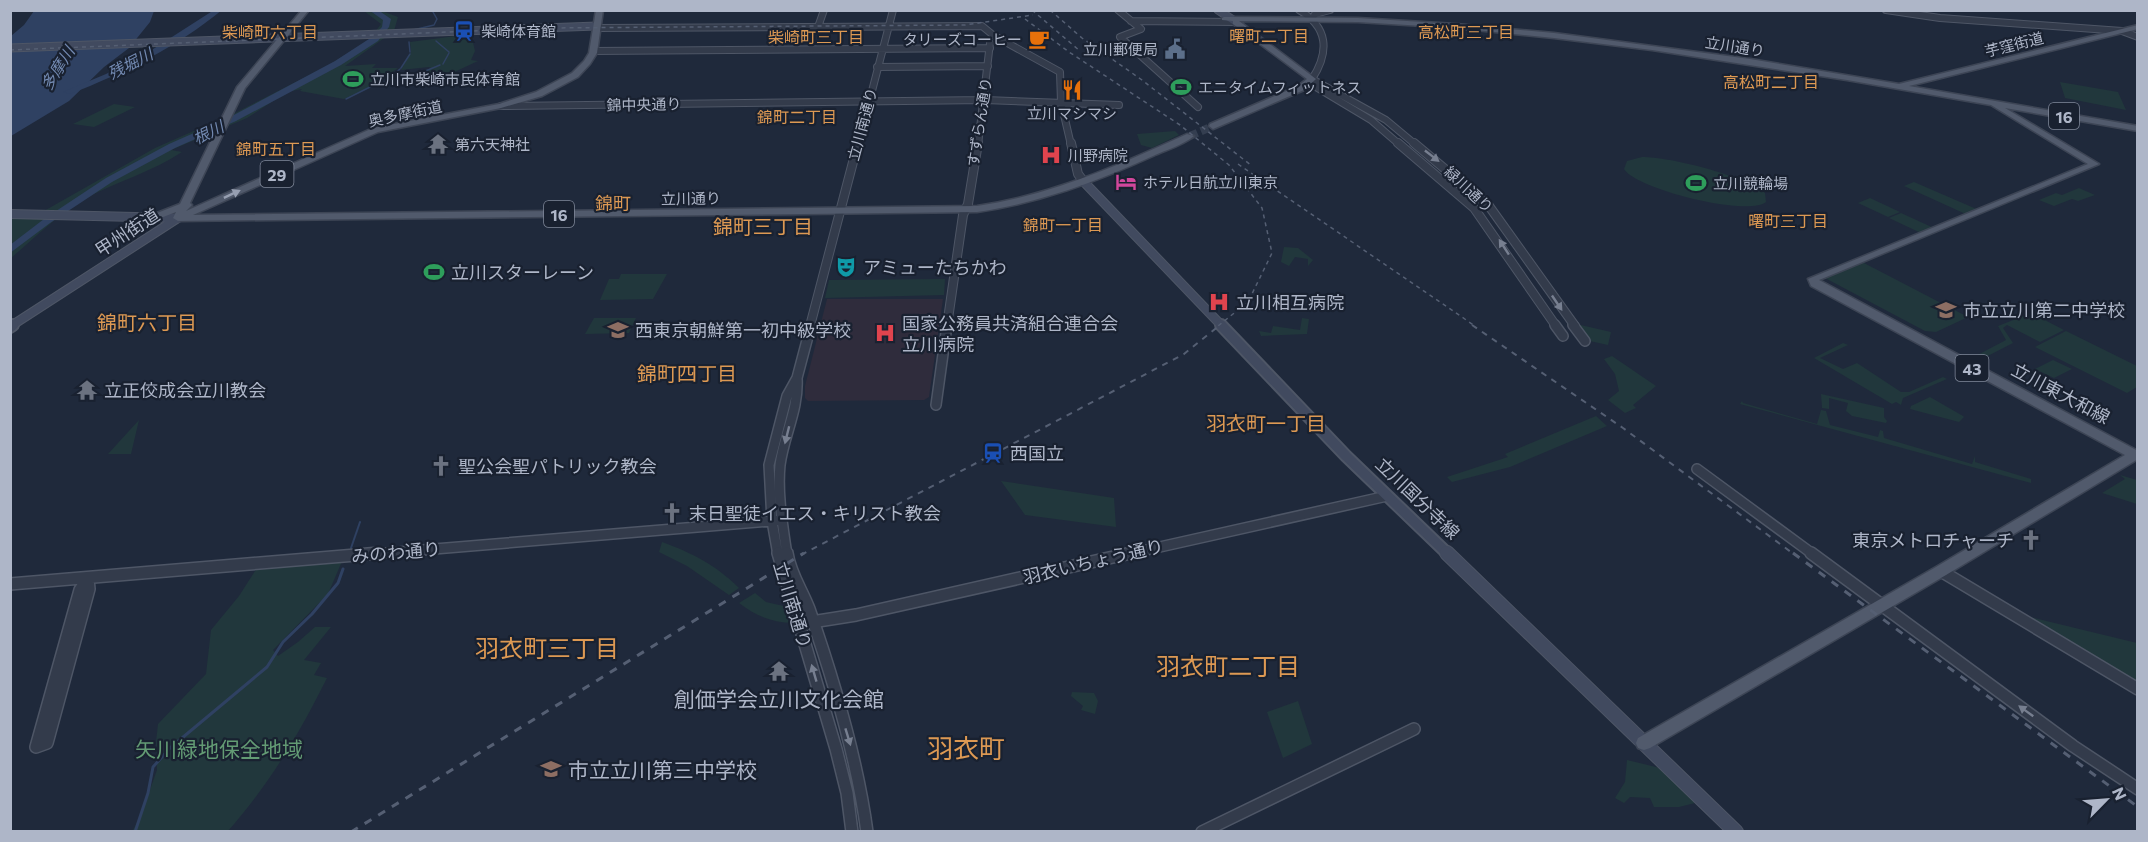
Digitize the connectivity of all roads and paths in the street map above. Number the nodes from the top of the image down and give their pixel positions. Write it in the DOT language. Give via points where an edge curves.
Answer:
graph roads {
  1 [pos="306,10"];
  2 [pos="600,10"];
  3 [pos="824,10"];
  4 [pos="893,10"];
  5 [pos="1118,10"];
  6 [pos="1210,10"];
  7 [pos="1218,10"];
  8 [pos="1292,10"];
  9 [pos="1299,10"];
  10 [pos="1330,10"];
  11 [pos="1886,10"];
  12 [pos="1129,19"];
  13 [pos="1230,20"];
  14 [pos="1318,20"];
  15 [pos="818,25"];
  16 [pos="889,25"];
  17 [pos="597,27"];
  18 [pos="2138,27"];
  19 [pos="2122,31"];
  20 [pos="995,36"];
  21 [pos="2138,37"];
  22 [pos="281,39"];
  23 [pos="990,48"];
  24 [pos="882,49"];
  25 [pos="10,50"];
  26 [pos="593,51"];
  27 [pos="988,66"];
  28 [pos="877,67"];
  29 [pos="1311,81"];
  30 [pos="1898,87"];
  31 [pos="985,100"];
  32 [pos="868,101"];
  33 [pos="1061,102"];
  34 [pos="1991,103"];
  35 [pos="1119,105"];
  36 [pos="501,106"];
  37 [pos="1198,107"];
  38 [pos="1213,126"];
  39 [pos="2138,129"];
  40 [pos="1190,136"];
  41 [pos="1084,182"];
  42 [pos="187,204"];
  43 [pos="207,205"];
  44 [pos="966,210"];
  45 [pos="838,212"];
  46 [pos="10,214"];
  47 [pos="154,217"];
  48 [pos="178,218"];
  49 [pos="154,234"];
  50 [pos="10,327"];
  51 [pos="1576,330"];
  52 [pos="1585,341"];
  53 [pos="936,405"];
  54 [pos="2136,454"];
  55 [pos="1697,469"];
  56 [pos="1387,496"];
  57 [pos="777,520"];
  58 [pos="1941,571"];
  59 [pos="88,578"];
  60 [pos="10,584"];
  61 [pos="1882,605"];
  62 [pos="812,621"];
  63 [pos="799,624"];
  64 [pos="2138,689"];
  65 [pos="1414,729"];
  66 [pos="1644,743"];
  67 [pos="2138,789"];
  68 [pos="1218,828"];
  69 [pos="852,831"];
  70 [pos="867,831"];
  71 [pos="1202,831"];
  72 [pos="1736,831"];
  1 -- 22 [label="main road"];
  2 -- 17 [label="main road, 奥多摩街道 / 29"];
  3 -- 15 [label="street"];
  4 -- 16 [label="street, 立川南通り"];
  5 -- 12 [label="street"];
  6 -- 13 [label="main road"];
  7 -- 13 [label="main road"];
  8 -- 14 [label="street"];
  9 -- 14 [label="street"];
  10 -- 14 [label="street" via="1315,14"];
  11 -- 19 [label="street" via="1940,18"];
  12 -- 13 [label="street"];
  12 -- 37 [label="street" via="1141,30 1120,37"];
  13 -- 14 [label="main road, 16"];
  13 -- 29 [label="main road"];
  14 -- 29 [label="street" via="1321,61"];
  14 -- 30 [label="main road, 立川通り / 16" via="1521,33 1677,52"];
  15 -- 16 [label="street"];
  15 -- 17 [label="street"];
  16 -- 20 [label="street" via="985,25"];
  16 -- 24 [label="street, 立川南通り"];
  17 -- 22 [label="main road"];
  17 -- 26 [label="main road, 奥多摩街道 / 29"];
  18 -- 19 [label="main road, 芋窪街道"];
  19 -- 21 [label="street"];
  19 -- 30 [label="main road, 芋窪街道"];
  20 -- 23 [label="street, すずらん通り" via="990,39"];
  20 -- 33 [label="street" via="1059,71"];
  22 -- 25 [label="main road"];
  22 -- 42 [label="main road" via="250,74"];
  23 -- 24 [label="street"];
  23 -- 27 [label="street, すずらん通り"];
  24 -- 26 [label="street"];
  24 -- 28 [label="street, 立川南通り"];
  26 -- 36 [label="main road, 奥多摩街道 / 29" via="572,76 531,98"];
  27 -- 28 [label="street"];
  27 -- 31 [label="street, すずらん通り"];
  28 -- 32 [label="street, 立川南通り"];
  29 -- 38 [label="main road"];
  29 -- 51 [label="street, 緑川通り, one-way" via="1392,124 1489,206"];
  51 -- 29 [label="street, 緑川通り, one-way" via="1561,333 1474,208 1371,120"];
  30 -- 34 [label="main road, 立川通り / 16"];
  31 -- 32 [label="street"];
  31 -- 33 [label="street"];
  31 -- 44 [label="street, すずらん通り"];
  32 -- 36 [label="street, 錦中央通り"];
  32 -- 45 [label="street, 立川南通り"];
  33 -- 35 [label="street"];
  33 -- 41 [label="street" via="1078,174"];
  34 -- 39 [label="main road, 立川通り / 16"];
  34 -- 54 [label="main road, 立川東大和線 / 43" via="2095,164 1813,279 1815,284"];
  43 -- 36 [label="main road, 奥多摩街道 / 29, one-way" via="376,130"];
  40 -- 41 [label="main road, 立川通り / 16"];
  41 -- 44 [label="main road, 立川通り / 16" via="1034,200"];
  41 -- 56 [label="main road, 立川国分寺線"];
  42 -- 43 [label="main road"];
  42 -- 47 [label="main road"];
  42 -- 48 [label="main road"];
  43 -- 48 [label="main road, 奥多摩街道 / 29"];
  44 -- 45 [label="main road, 立川通り / 16"];
  44 -- 53 [label="street, すずらん通り"];
  45 -- 48 [label="main road, 立川通り / 16"];
  45 -- 57 [label="street, 立川南通り" via="797,378 798,396 780,466"];
  46 -- 47 [label="main road, 甲州街道"];
  47 -- 48 [label="main road, 甲州街道"];
  47 -- 49 [label="main road" via="159,225"];
  48 -- 49 [label="main road, 甲州街道"];
  49 -- 50 [label="main road, 甲州街道"];
  51 -- 52 [label="street, 緑川通り"];
  54 -- 58 [label="main road, 立川東大和線 / 43"];
  55 -- 61 [label="street"];
  56 -- 62 [label="street, 羽衣いちょう通り"];
  56 -- 66 [label="main road, 立川国分寺線"];
  57 -- 59 [label="street, みのわ通り"];
  57 -- 62 [label="street, 立川南通り" via="790,570"];
  57 -- 63 [label="street, 立川南通り" via="779,559"];
  58 -- 61 [label="main road, 立川東大和線 / 43"];
  58 -- 64 [label="street"];
  59 -- 59 [label="street" via="89,589 47,743 36,747 80,590"];
  59 -- 60 [label="street, みのわ通り"];
  61 -- 66 [label="main road, 立川東大和線 / 43"];
  67 -- 61 [label="street, one-way" via="2073,746"];
  62 -- 63 [label="street, 羽衣いちょう通り"];
  62 -- 70 [label="street, 立川南通り, one-way" via="858,775"];
  69 -- 63 [label="street, 立川南通り, one-way" via="844,780"];
  65 -- 68 [label="street"];
  66 -- 72 [label="main road, 立川国分寺線"];
  68 -- 71 [label="street"];
}
